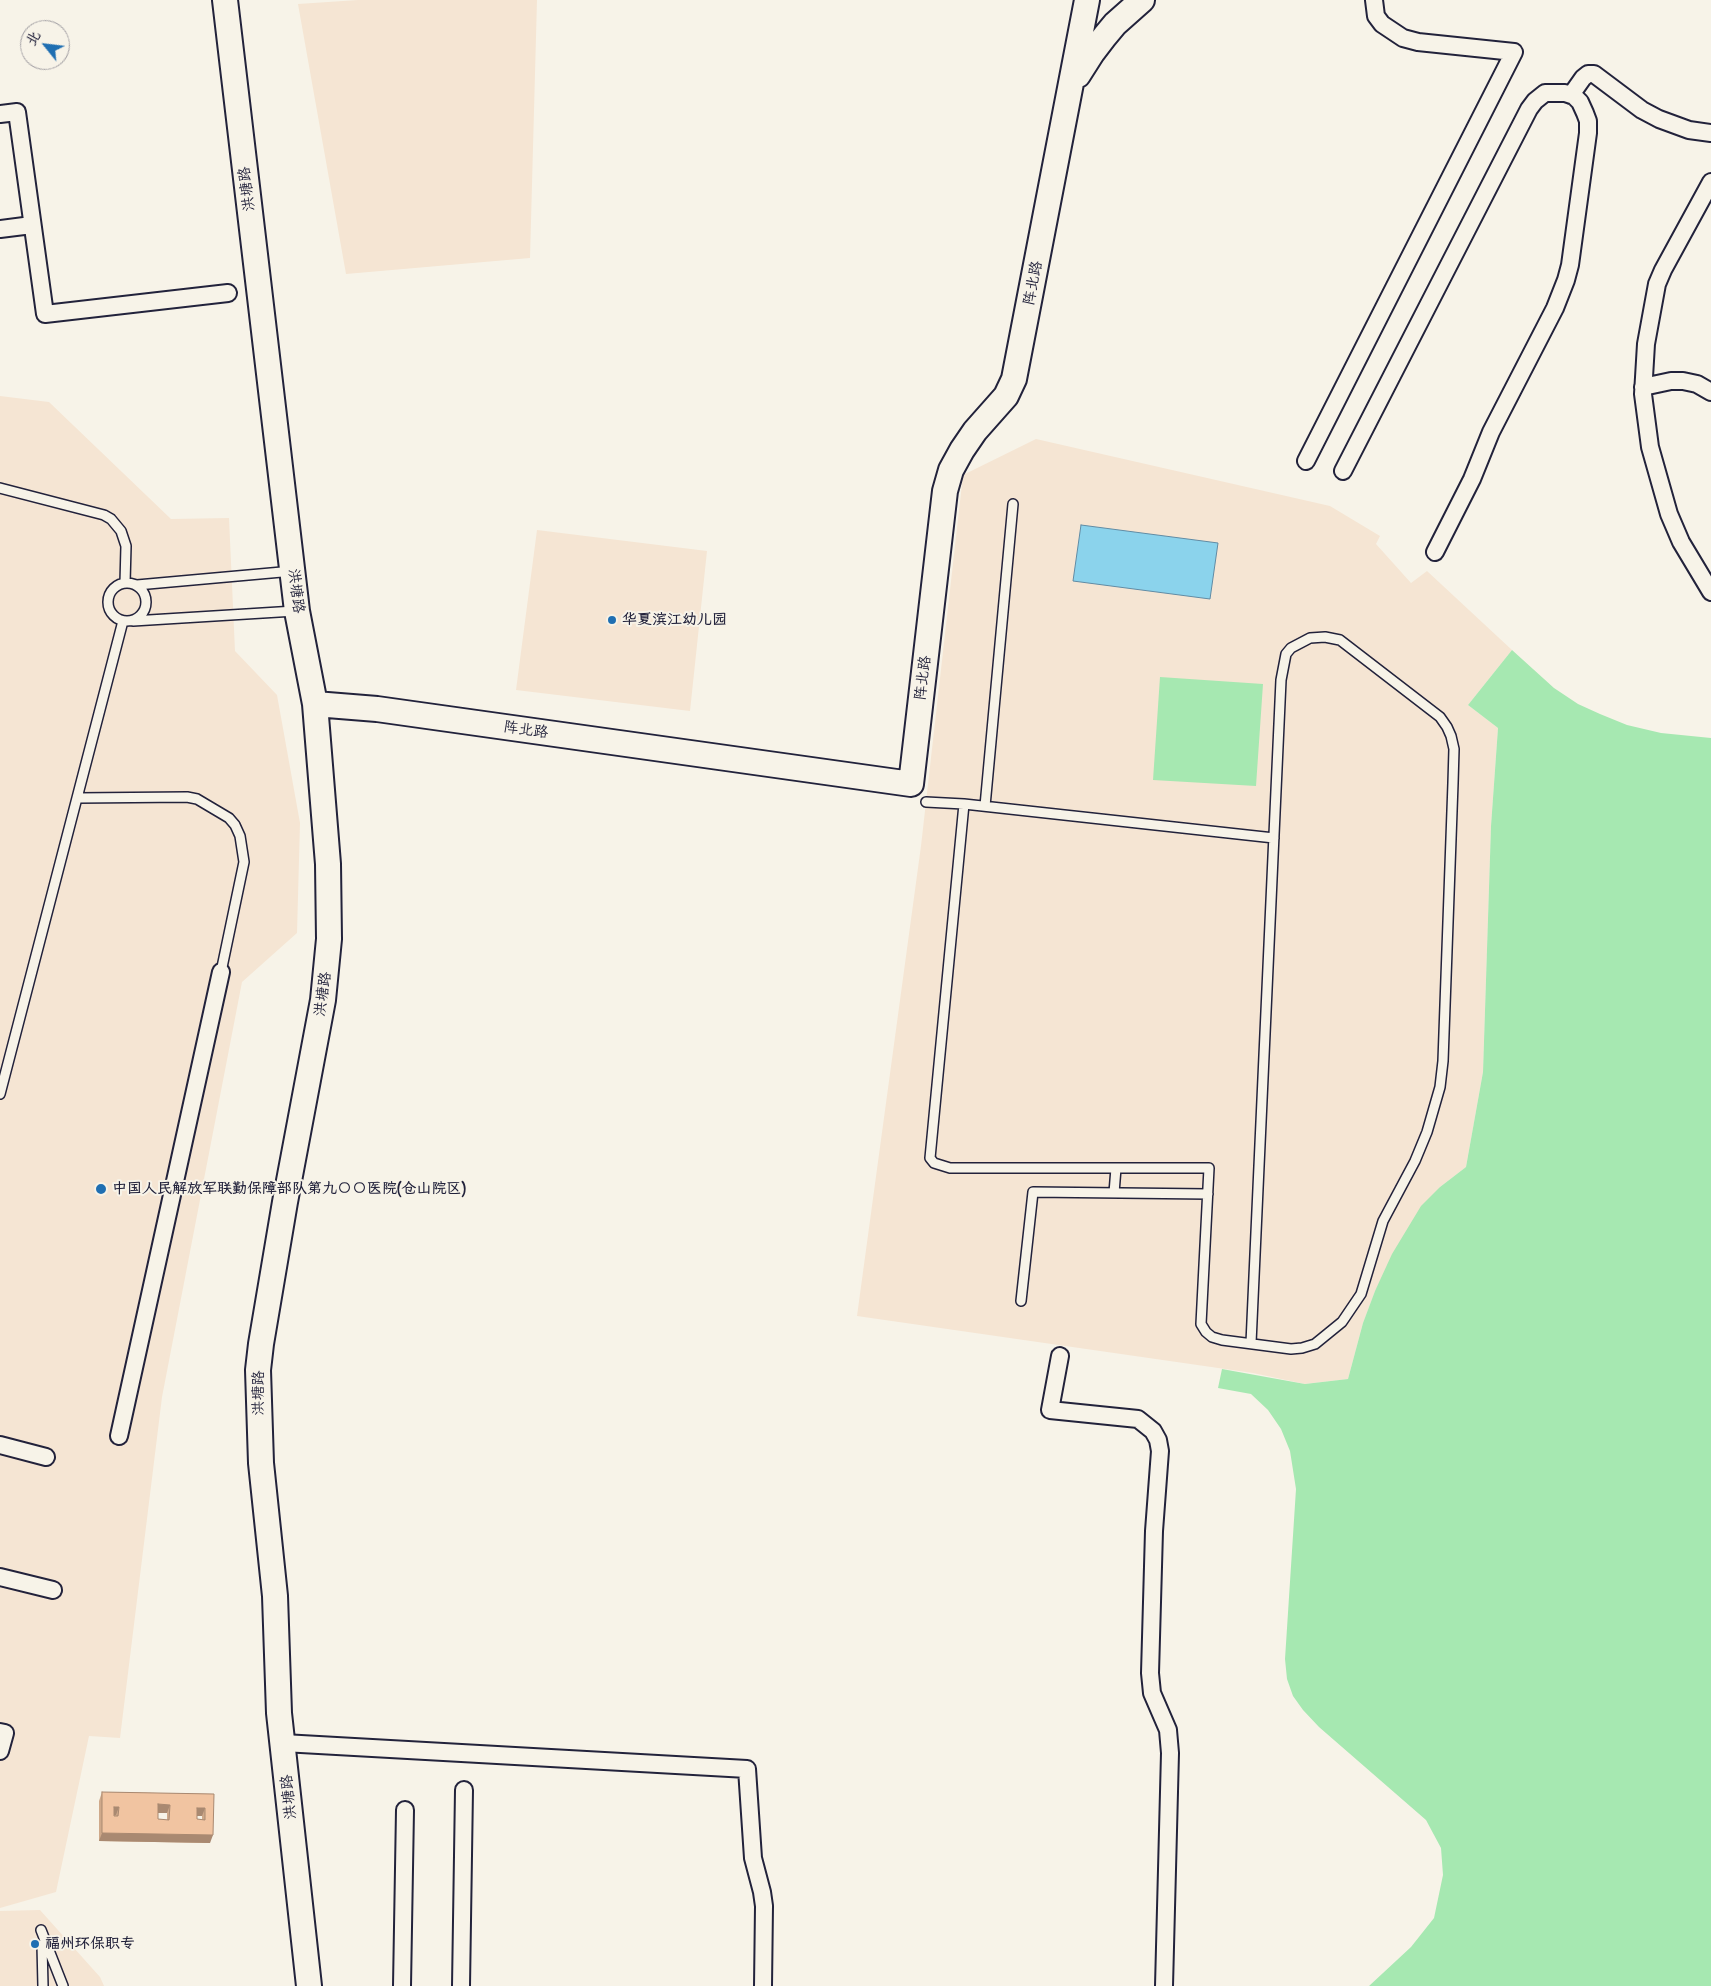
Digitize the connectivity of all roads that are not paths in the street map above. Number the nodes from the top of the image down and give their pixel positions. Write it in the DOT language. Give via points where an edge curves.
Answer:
graph roads {
  1 [pos="225,0"];
  2 [pos="1088,0"];
  3 [pos="1142,0"];
  4 [pos="1374,0"];
  5 [pos="1070,92"];
  6 [pos="1571,95"];
  7 [pos="0,114"];
  8 [pos="1711,133"];
  9 [pos="1711,182"];
  10 [pos="32,225"];
  11 [pos="0,229"];
  12 [pos="228,292"];
  13 [pos="1643,387"];
  14 [pos="1711,392"];
  15 [pos="1306,461"];
  16 [pos="1343,471"];
  17 [pos="0,488"];
  18 [pos="1013,504"];
  19 [pos="1435,552"];
  20 [pos="293,571"];
  21 [pos="125,583"];
  22 [pos="137,586"];
  23 [pos="1711,592"];
  24 [pos="298,611"];
  25 [pos="123,621"];
  26 [pos="133,621"];
  27 [pos="315,704"];
  28 [pos="78,798"];
  29 [pos="926,802"];
  30 [pos="964,804"];
  31 [pos="985,806"];
  32 [pos="1274,838"];
  33 [pos="221,972"];
  34 [pos="0,1094"];
  35 [pos="1116,1168"];
  36 [pos="1114,1193"];
  37 [pos="1208,1194"];
  38 [pos="1021,1300"];
  39 [pos="1251,1343"];
  40 [pos="1060,1356"];
  41 [pos="119,1436"];
  42 [pos="0,1445"];
  43 [pos="46,1457"];
  44 [pos="0,1577"];
  45 [pos="53,1590"];
  46 [pos="0,1732"];
  47 [pos="283,1743"];
  48 [pos="0,1751"];
  49 [pos="464,1790"];
  50 [pos="405,1810"];
  51 [pos="43,1986"];
  52 [pos="63,1986"];
  53 [pos="309,1986"];
  54 [pos="402,1986"];
  55 [pos="461,1986"];
  56 [pos="763,1986"];
  57 [pos="1164,1986"];
  1 -- 20 [label="street, 洪塘路"];
  2 -- 5 [label="street, 阵北路"];
  3 -- 5 [label="street" via="1115,24 1096,47"];
  4 -- 15 [label="street" via="1376,16 1382,24 1403,38 1514,52"];
  5 -- 27 [label="street, 阵北路" via="1014,379 1006,396 962,450 951,470 945,491 911,784 377,709"];
  6 -- 8 [label="street" via="1583,78 1594,74 1659,119 1689,130"];
  6 -- 16 [label="street" via="1545,93 1529,109"];
  6 -- 19 [label="street" via="1580,102 1588,121 1588,133 1566,280"];
  7 -- 10 [label="street" via="16,112"];
  9 -- 13 [label="street" via="1657,284 1647,335"];
  10 -- 11 [label="street"];
  10 -- 12 [label="street" via="45,314"];
  13 -- 14 [label="street" via="1683,381"];
  13 -- 23 [label="street" via="1650,447 1667,506 1681,542"];
  17 -- 21 [label="lane" via="111,519 121,531 126,546"];
  18 -- 31 [label="lane"];
  20 -- 22 [label="lane"];
  20 -- 24 [label="street, 洪塘路"];
  21 -- 22 [label="lane"];
  21 -- 25 [label="lane" via="114,588 108,600 110,612"];
  22 -- 26 [label="lane" via="146,595 146,607"];
  24 -- 26 [label="lane"];
  24 -- 27 [label="street, 洪塘路"];
  25 -- 26 [label="lane"];
  25 -- 28 [label="lane"];
  27 -- 47 [label="street, 洪塘路" via="328,864 327,968 258,1370 261,1463 275,1596"];
  28 -- 33 [label="lane" via="197,799 235,825 244,862"];
  28 -- 34 [label="lane"];
  29 -- 30 [label="lane"];
  30 -- 31 [label="lane"];
  30 -- 35 [label="lane" via="930,1158 934,1163 950,1168"];
  31 -- 32 [label="lane"];
  32 -- 39 [label="lane"];
  32 -- 39 [label="lane" via="1281,680 1286,654 1310,638 1340,640 1440,717 1454,749 1440,1087 1427,1132 1383,1221 1366,1282 1352,1309 1342,1322 1315,1344 1291,1349"];
  33 -- 41 [label="street"];
  35 -- 36 [label="lane"];
  35 -- 37 [label="lane" via="1210,1168"];
  36 -- 37 [label="lane"];
  36 -- 38 [label="lane" via="1033,1192"];
  37 -- 39 [label="lane" via="1201,1324 1212,1337"];
  40 -- 57 [label="street" via="1050,1410 1138,1419 1153,1432 1160,1451 1150,1674 1152,1693 1168,1730 1170,1753"];
  42 -- 43 [label="street"];
  44 -- 45 [label="street"];
  46 -- 48 [label="street" via="4,1733"];
  47 -- 53 [label="street, 洪塘路"];
  47 -- 56 [label="street" via="747,1769 753,1858 764,1906"];
  49 -- 55 [label="street"];
  50 -- 54 [label="street"];
  51 -- 52 [label="lane" via="41,1930"];
}
